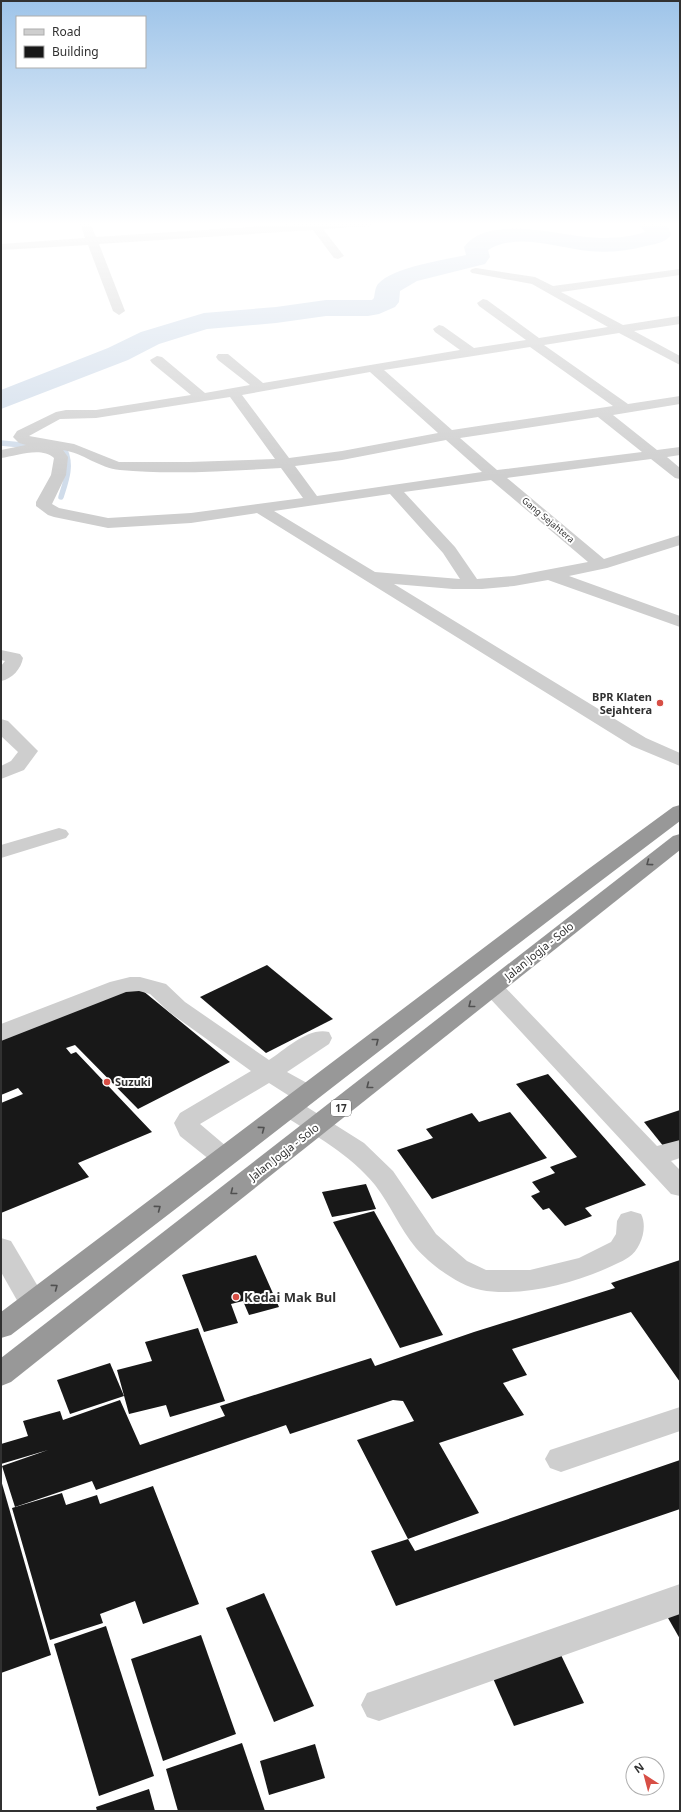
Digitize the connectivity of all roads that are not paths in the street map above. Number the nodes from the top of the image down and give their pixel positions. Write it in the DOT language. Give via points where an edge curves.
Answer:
graph roads {
  1 [pos="118,308"];
  2 [pos="489,308"];
  3 [pos="581,308"];
  4 [pos="119,311"];
  5 [pos="680,320"];
  6 [pos="439,329"];
  7 [pos="622,329"];
  8 [pos="534,343"];
  9 [pos="472,353"];
  10 [pos="223,356"];
  11 [pos="677,357"];
  12 [pos="157,360"];
  13 [pos="373,368"];
  14 [pos="260,387"];
  15 [pos="233,392"];
  16 [pos="203,398"];
  17 [pos="680,400"];
  18 [pos="626,409"];
  19 [pos="602,412"];
  20 [pos="448,435"];
  21 [pos="36,445"];
  22 [pos="680,451"];
  23 [pos="1,454"];
  24 [pos="654,454"];
  25 [pos="283,462"];
  26 [pos="680,474"];
  27 [pos="494,475"];
  28 [pos="394,490"];
  29 [pos="313,501"];
  30 [pos="258,508"];
  31 [pos="680,540"];
  32 [pos="601,565"];
  33 [pos="549,575"];
  34 [pos="368,576"];
  35 [pos="472,584"];
  36 [pos="680,622"];
  37 [pos="1,655"];
  38 [pos="1,676"];
  39 [pos="1,725"];
  40 [pos="680,760"];
  41 [pos="1,773"];
  42 [pos="680,811"];
  43 [pos="59,834"];
  44 [pos="680,840"];
  45 [pos="1,852"];
  46 [pos="493,988"];
  47 [pos="1,1033"];
  48 [pos="320,1038"];
  49 [pos="269,1072"];
  50 [pos="299,1101"];
  51 [pos="318,1126"];
  52 [pos="680,1148"];
  53 [pos="652,1157"];
  54 [pos="224,1158"];
  55 [pos="680,1187"];
  56 [pos="631,1221"];
  57 [pos="1,1248"];
  58 [pos="33,1303"];
  59 [pos="1,1327"];
  60 [pos="1,1374"];
  61 [pos="680,1419"];
  62 [pos="561,1459"];
  63 [pos="680,1599"];
  64 [pos="379,1705"];
  1 -- 4 [label="street"];
  2 -- 8 [label="street"];
  3 -- 7 [label="street"];
  5 -- 7 [label="street"];
  6 -- 9 [label="street"];
  7 -- 8 [label="street"];
  7 -- 11 [label="street"];
  8 -- 9 [label="street"];
  8 -- 18 [label="street"];
  9 -- 13 [label="street"];
  10 -- 14 [label="street"];
  12 -- 16 [label="street"];
  13 -- 14 [label="street"];
  13 -- 20 [label="street, Gang Sejahtera"];
  14 -- 15 [label="street"];
  15 -- 16 [label="street"];
  15 -- 25 [label="street"];
  16 -- 21 [label="street" via="96,414 56,416 20,437"];
  17 -- 18 [label="street"];
  18 -- 19 [label="street"];
  19 -- 20 [label="street"];
  19 -- 24 [label="street"];
  20 -- 25 [label="street" via="308,461"];
  20 -- 27 [label="street, Gang Sejahtera"];
  21 -- 23 [label="street"];
  21 -- 25 [label="street" via="70,447 105,464 119,466"];
  21 -- 30 [label="street" via="55,451 61,457 57,478 44,502 44,506 54,512 108,523 191,518"];
  22 -- 24 [label="street"];
  24 -- 26 [label="street"];
  24 -- 27 [label="street"];
  25 -- 29 [label="street"];
  27 -- 28 [label="street"];
  27 -- 32 [label="street, Gang Sejahtera"];
  28 -- 29 [label="street"];
  28 -- 35 [label="street" via="449,550"];
  29 -- 30 [label="street"];
  30 -- 34 [label="street"];
  31 -- 32 [label="street"];
  32 -- 33 [label="street"];
  33 -- 35 [label="street"];
  33 -- 36 [label="street"];
  34 -- 35 [label="street"];
  34 -- 40 [label="street" via="639,742"];
  37 -- 38 [label="street" via="14,658 13,665"];
  39 -- 41 [label="street" via="28,751 24,762"];
  50 -- 42 [label="highway, one-way" via="537,916"];
  43 -- 45 [label="street"];
  44 -- 46 [label="highway, Jalan Jogja - Solo / 17, one-way"];
  46 -- 51 [label="highway, Jalan Jogja - Solo / 17, one-way"];
  46 -- 53 [label="street"];
  47 -- 49 [label="street" via="118,987 140,984 158,989 177,1007"];
  48 -- 49 [label="street"];
  49 -- 50 [label="street"];
  49 -- 54 [label="street" via="189,1119 189,1130"];
  50 -- 51 [label="street"];
  54 -- 50 [label="highway, one-way"];
  51 -- 56 [label="street" via="355,1149 384,1178 426,1241 457,1268 482,1280 530,1281 587,1266 621,1250 630,1235"];
  51 -- 60 [label="highway, Jalan Jogja - Solo / 17, one-way"];
  52 -- 53 [label="street"];
  53 -- 55 [label="street"];
  58 -- 54 [label="highway, one-way"];
  57 -- 58 [label="street"];
  58 -- 59 [label="highway"];
  61 -- 62 [label="street"];
  63 -- 64 [label="street"];
}
